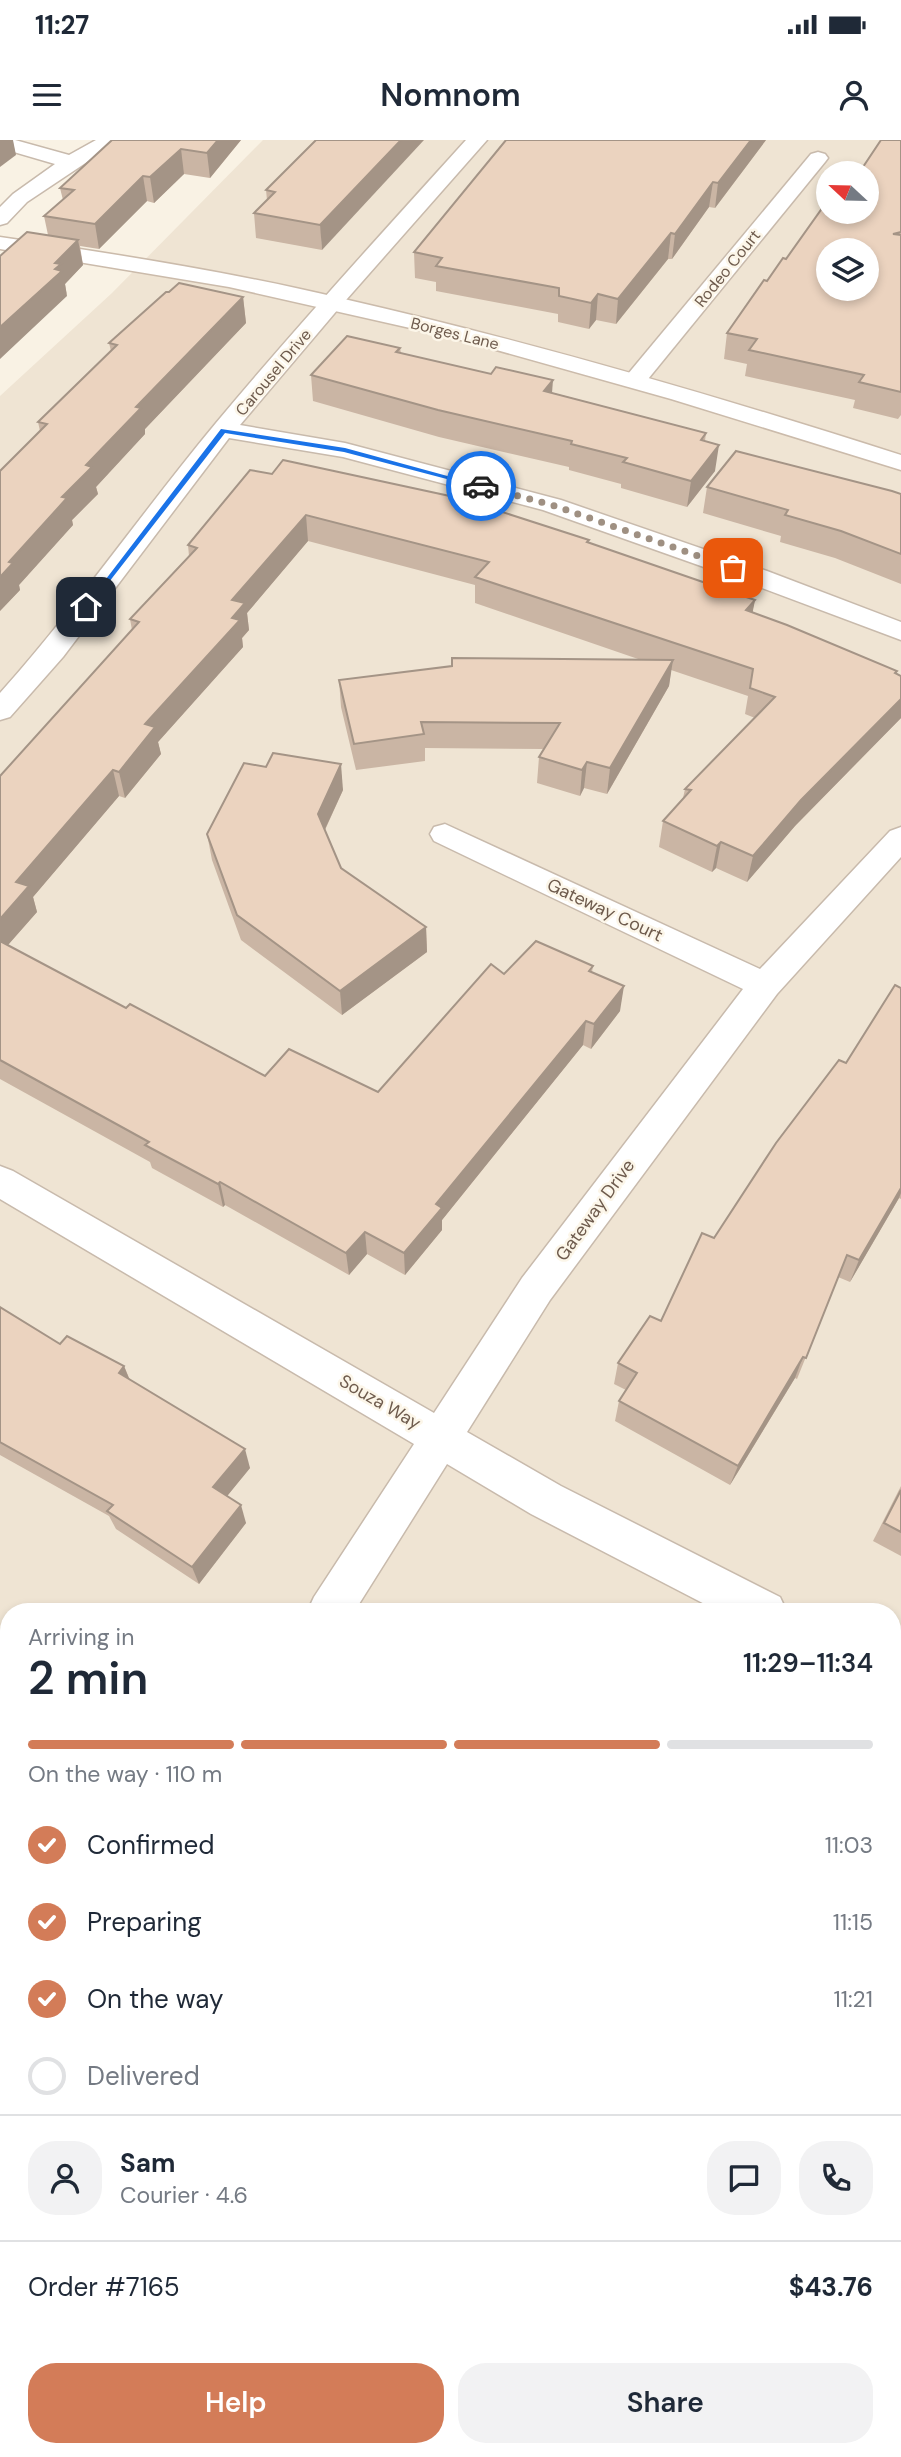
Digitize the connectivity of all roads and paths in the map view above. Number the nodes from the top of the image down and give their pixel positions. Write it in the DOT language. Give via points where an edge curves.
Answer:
graph roads {
  1 [pos="110,140"];
  2 [pos="477,140"];
  3 [pos="0,142"];
  4 [pos="818,158"];
  5 [pos="71,162"];
  6 [pos="0,219"];
  7 [pos="0,243"];
  8 [pos="331,303"];
  9 [pos="636,379"];
  10 [pos="223,430"];
  11 [pos="901,463"];
  12 [pos="901,632"];
  13 [pos="0,711"];
  14 [pos="445,834"];
  15 [pos="901,838"];
  16 [pos="765,985"];
  17 [pos="0,1181"];
  18 [pos="440,1437"];
  19 [pos="335,1603"];
  20 [pos="747,1603"];
  1 -- 5 [label="street"];
  2 -- 8 [label="street, Carousel Drive"];
  3 -- 5 [label="street"];
  4 -- 9 [label="street, Rodeo Court"];
  5 -- 6 [label="street" via="20,198"];
  7 -- 8 [label="street, Borges Lane"];
  8 -- 9 [label="street, Borges Lane"];
  8 -- 10 [label="street, Carousel Drive"];
  9 -- 11 [label="street, Borges Lane"];
  10 -- 12 [label="street" via="345,450 552,505"];
  10 -- 13 [label="street, Carousel Drive"];
  14 -- 16 [label="street, Gateway Court"];
  15 -- 16 [label="street, Gateway Drive"];
  16 -- 18 [label="street, Gateway Drive" via="536,1289"];
  17 -- 18 [label="street, Souza Way"];
  18 -- 19 [label="street, Gateway Drive"];
  18 -- 20 [label="street, Souza Way" via="546,1500"];
}
